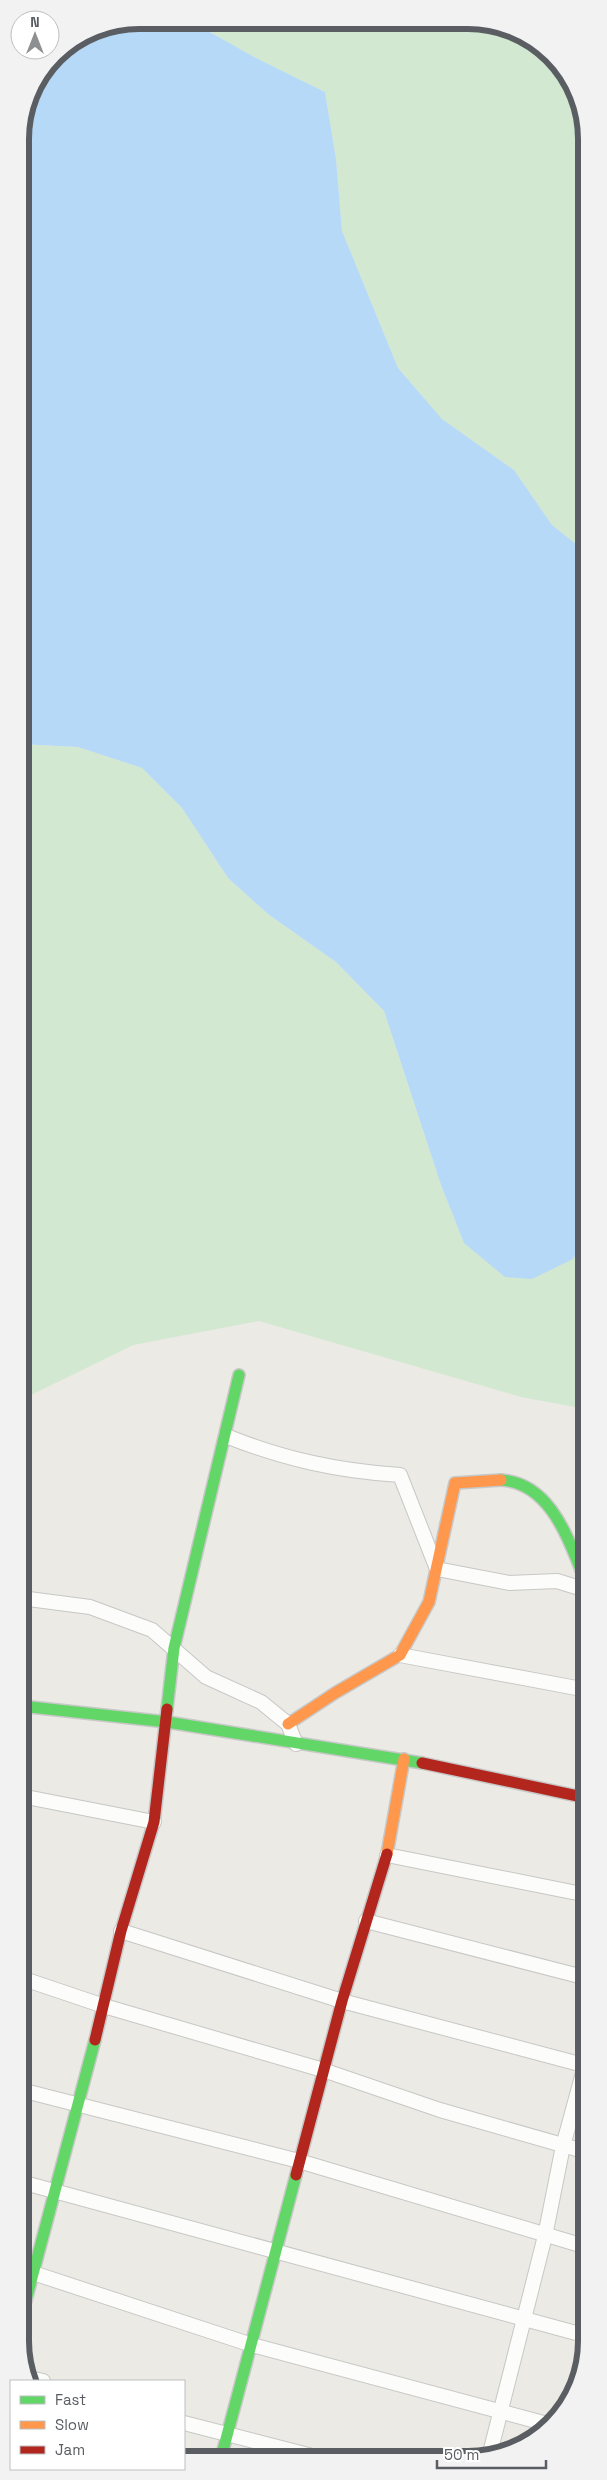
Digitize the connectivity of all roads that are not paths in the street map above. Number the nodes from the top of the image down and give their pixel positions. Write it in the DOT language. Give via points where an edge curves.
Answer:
graph roads {
  1 [pos="239,1375"];
  2 [pos="226,1436"];
  3 [pos="578,1564"];
  4 [pos="437,1569"];
  5 [pos="578,1588"];
  6 [pos="29,1599"];
  7 [pos="174,1648"];
  8 [pos="400,1655"];
  9 [pos="578,1688"];
  10 [pos="29,1707"];
  11 [pos="167,1722"];
  12 [pos="288,1724"];
  13 [pos="296,1744"];
  14 [pos="404,1759"];
  15 [pos="578,1796"];
  16 [pos="29,1798"];
  17 [pos="154,1822"];
  18 [pos="386,1856"];
  19 [pos="578,1893"];
  20 [pos="366,1921"];
  21 [pos="121,1931"];
  22 [pos="578,1976"];
  23 [pos="29,1981"];
  24 [pos="342,2001"];
  25 [pos="104,2006"];
  26 [pos="578,2060"];
  27 [pos="324,2070"];
  28 [pos="578,2091"];
  29 [pos="29,2092"];
  30 [pos="77,2103"];
  31 [pos="563,2146"];
  32 [pos="578,2150"];
  33 [pos="299,2161"];
  34 [pos="29,2184"];
  35 [pos="54,2191"];
  36 [pos="545,2236"];
  37 [pos="578,2245"];
  38 [pos="274,2251"];
  39 [pos="29,2265"];
  40 [pos="29,2272"];
  41 [pos="524,2319"];
  42 [pos="578,2334"];
  43 [pos="252,2345"];
  44 [pos="500,2411"];
  45 [pos="542,2422"];
  46 [pos="185,2423"];
  47 [pos="227,2436"];
  48 [pos="491,2449"];
  49 [pos="223,2451"];
  50 [pos="290,2451"];
  1 -- 2 [label="street"];
  2 -- 4 [label="street" via="280,1456 333,1468 400,1475"];
  2 -- 7 [label="street"];
  3 -- 4 [label="street" via="554,1512 520,1484 489,1479 455,1483"];
  4 -- 5 [label="street" via="509,1583 557,1581"];
  4 -- 8 [label="street" via="429,1602"];
  6 -- 7 [label="street" via="90,1606 152,1630"];
  7 -- 11 [label="street"];
  7 -- 12 [label="street" via="206,1677 261,1702"];
  8 -- 9 [label="street"];
  8 -- 12 [label="street"];
  10 -- 11 [label="street"];
  11 -- 13 [label="street"];
  11 -- 17 [label="street"];
  12 -- 13 [label="street"];
  13 -- 14 [label="street"];
  14 -- 15 [label="street"];
  14 -- 18 [label="street"];
  16 -- 17 [label="street"];
  17 -- 21 [label="street"];
  18 -- 19 [label="street"];
  18 -- 20 [label="street"];
  20 -- 22 [label="street"];
  20 -- 24 [label="street"];
  21 -- 24 [label="street"];
  21 -- 25 [label="street"];
  23 -- 25 [label="street"];
  24 -- 26 [label="street"];
  24 -- 27 [label="street"];
  25 -- 27 [label="street"];
  25 -- 30 [label="street"];
  27 -- 31 [label="street" via="440,2110"];
  27 -- 33 [label="street"];
  28 -- 31 [label="street"];
  29 -- 30 [label="street"];
  30 -- 33 [label="street"];
  30 -- 35 [label="street"];
  31 -- 32 [label="street"];
  31 -- 36 [label="street"];
  33 -- 36 [label="street"];
  33 -- 38 [label="street"];
  34 -- 35 [label="street"];
  35 -- 38 [label="street"];
  35 -- 39 [label="street"];
  36 -- 37 [label="street"];
  36 -- 41 [label="street"];
  38 -- 41 [label="street"];
  38 -- 43 [label="street"];
  40 -- 43 [label="street"];
  41 -- 42 [label="street"];
  41 -- 44 [label="street"];
  43 -- 44 [label="street"];
  43 -- 47 [label="street"];
  44 -- 45 [label="street"];
  44 -- 48 [label="street"];
  46 -- 47 [label="street"];
  47 -- 49 [label="street"];
  47 -- 50 [label="street"];
}
